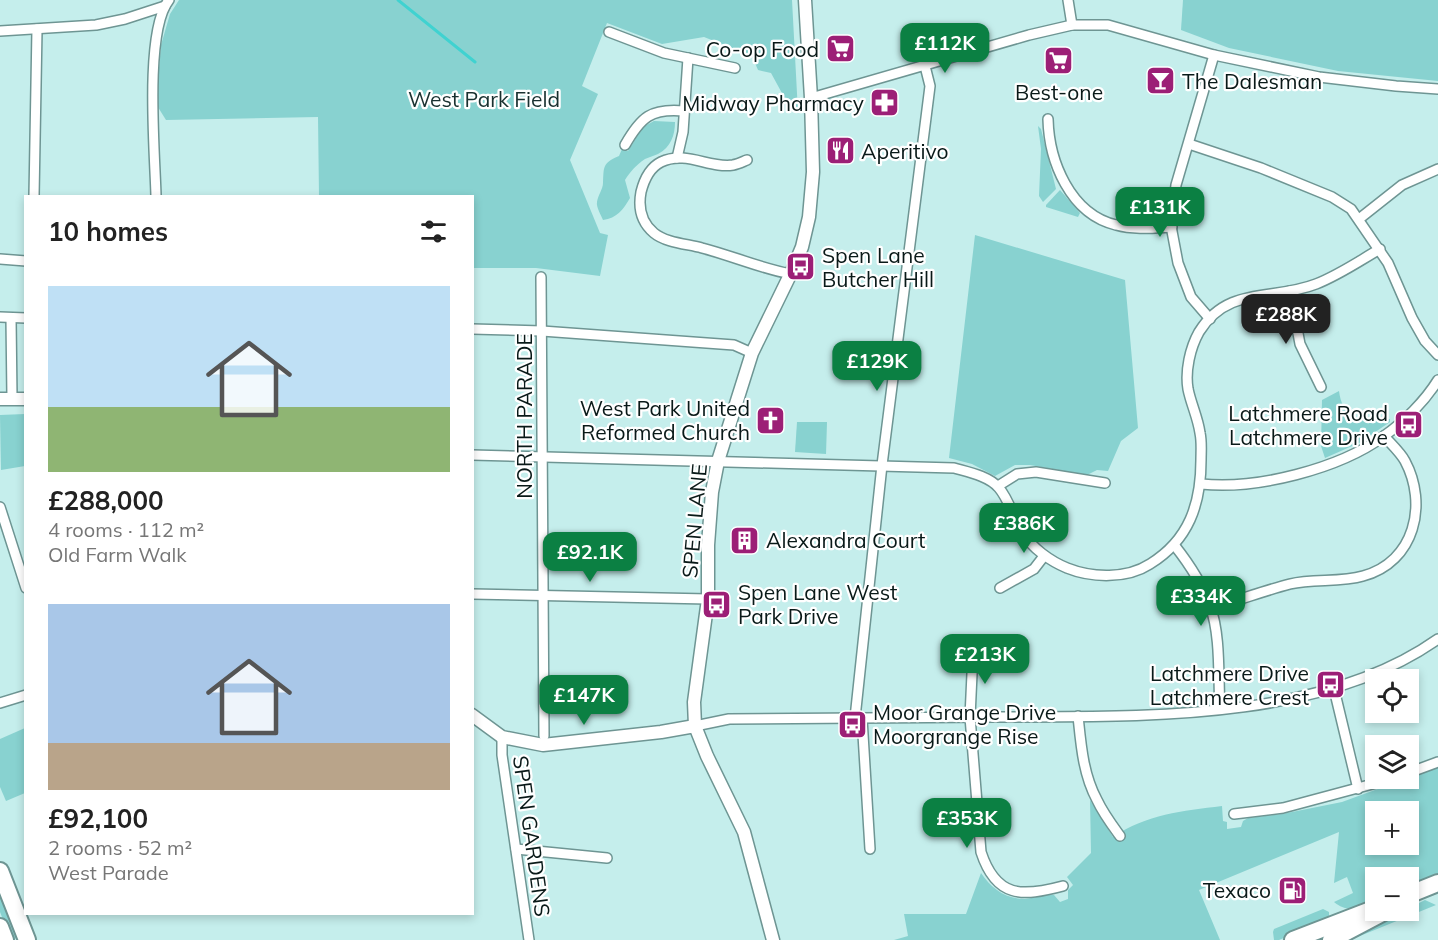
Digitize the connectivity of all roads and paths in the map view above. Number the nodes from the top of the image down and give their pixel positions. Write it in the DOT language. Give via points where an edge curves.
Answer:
graph roads {
  1 [pos="805,0"];
  2 [pos="1068,0"];
  3 [pos="167,3"];
  4 [pos="1072,25"];
  5 [pos="37,29"];
  6 [pos="0,31"];
  7 [pos="609,32"];
  8 [pos="1214,55"];
  9 [pos="688,58"];
  10 [pos="925,66"];
  11 [pos="735,68"];
  12 [pos="1438,88"];
  13 [pos="811,98"];
  14 [pos="684,111"];
  15 [pos="1048,119"];
  16 [pos="1188,144"];
  17 [pos="625,145"];
  18 [pos="677,158"];
  19 [pos="747,160"];
  20 [pos="1438,169"];
  21 [pos="34,195"];
  22 [pos="156,195"];
  23 [pos="1359,219"];
  24 [pos="1172,227"];
  25 [pos="1380,249"];
  26 [pos="0,259"];
  27 [pos="24,261"];
  28 [pos="791,274"];
  29 [pos="542,277"];
  30 [pos="1290,291"];
  31 [pos="0,317"];
  32 [pos="11,318"];
  33 [pos="24,318"];
  34 [pos="1210,319"];
  35 [pos="474,329"];
  36 [pos="542,331"];
  37 [pos="752,353"];
  38 [pos="1438,355"];
  39 [pos="1438,380"];
  40 [pos="1321,387"];
  41 [pos="6,399"];
  42 [pos="24,399"];
  43 [pos="1384,436"];
  44 [pos="474,455"];
  45 [pos="542,457"];
  46 [pos="718,461"];
  47 [pos="882,465"];
  48 [pos="1105,483"];
  49 [pos="1201,484"];
  50 [pos="998,486"];
  51 [pos="0,507"];
  52 [pos="1175,546"];
  53 [pos="1044,556"];
  54 [pos="24,582"];
  55 [pos="1000,588"];
  56 [pos="474,594"];
  57 [pos="543,596"];
  58 [pos="708,599"];
  59 [pos="1211,608"];
  60 [pos="1438,639"];
  61 [pos="973,652"];
  62 [pos="1334,689"];
  63 [pos="24,696"];
  64 [pos="0,703"];
  65 [pos="1220,709"];
  66 [pos="1078,716"];
  67 [pos="474,717"];
  68 [pos="970,717"];
  69 [pos="859,718"];
  70 [pos="695,726"];
  71 [pos="544,736"];
  72 [pos="502,737"];
  73 [pos="1438,762"];
  74 [pos="1419,769"];
  75 [pos="1365,787"];
  76 [pos="1358,789"];
  77 [pos="1234,814"];
  78 [pos="1120,836"];
  79 [pos="516,849"];
  80 [pos="870,849"];
  81 [pos="607,858"];
  82 [pos="0,871"];
  83 [pos="1436,884"];
  84 [pos="1063,886"];
  85 [pos="1419,892"];
  86 [pos="1365,912"];
  87 [pos="1367,921"];
  88 [pos="0,927"];
  89 [pos="5,940"];
  90 [pos="27,940"];
  91 [pos="529,940"];
  92 [pos="773,940"];
  93 [pos="1293,940"];
  94 [pos="1331,940"];
  1 -- 13 [label="street, SPEN LANE"];
  2 -- 4 [label="street"];
  3 -- 5 [label="street" via="96,25"];
  3 -- 22 [label="street" via="157,32 153,99"];
  4 -- 8 [label="street" via="1108,25"];
  4 -- 10 [label="street"];
  5 -- 6 [label="street"];
  5 -- 21 [label="street"];
  7 -- 9 [label="street"];
  8 -- 12 [label="street" via="1319,77"];
  8 -- 16 [label="street"];
  9 -- 11 [label="street"];
  9 -- 14 [label="street"];
  10 -- 13 [label="street"];
  10 -- 47 [label="street" via="930,86"];
  13 -- 28 [label="street, SPEN LANE" via="813,172 809,217"];
  14 -- 17 [label="street" via="666,110 647,116"];
  14 -- 18 [label="street"];
  15 -- 24 [label="street" via="1058,170 1085,210 1113,225"];
  16 -- 23 [label="street" via="1332,197"];
  16 -- 24 [label="street" via="1176,185"];
  18 -- 19 [label="street" via="732,165"];
  18 -- 28 [label="street" via="654,166 642,185 641,215 654,234"];
  20 -- 23 [label="street" via="1402,185"];
  23 -- 25 [label="street"];
  24 -- 34 [label="street" via="1178,263 1191,297"];
  25 -- 30 [label="street" via="1336,275"];
  25 -- 38 [label="street" via="1416,326"];
  26 -- 27 [label="street"];
  28 -- 37 [label="street, SPEN LANE"];
  29 -- 36 [label="street, NORTH PARADE"];
  30 -- 34 [label="street" via="1243,298"];
  30 -- 40 [label="street" via="1300,344"];
  31 -- 32 [label="street"];
  32 -- 33 [label="street"];
  32 -- 41 [label="street"];
  34 -- 49 [label="street" via="1193,346 1189,363 1188,388 1201,433"];
  35 -- 36 [label="street"];
  36 -- 37 [label="street" via="734,345"];
  36 -- 45 [label="street, NORTH PARADE"];
  37 -- 46 [label="street, SPEN LANE"];
  39 -- 43 [label="street"];
  41 -- 42 [label="street"];
  43 -- 49 [label="street" via="1314,469 1232,486"];
  43 -- 59 [label="street" via="1404,460 1414,484 1417,510 1410,539 1389,564 1363,576 1292,584"];
  44 -- 45 [label="street"];
  45 -- 46 [label="street"];
  45 -- 57 [label="street, NORTH PARADE"];
  46 -- 47 [label="street"];
  46 -- 58 [label="street, SPEN LANE" via="708,545"];
  47 -- 50 [label="street" via="954,468"];
  47 -- 69 [label="street"];
  48 -- 50 [label="street" via="1036,472 1017,474"];
  49 -- 52 [label="street" via="1194,514"];
  50 -- 53 [label="street" via="1022,533"];
  51 -- 54 [label="street"];
  52 -- 53 [label="street" via="1143,569 1113,575 1068,568"];
  52 -- 59 [label="street" via="1194,570"];
  53 -- 55 [label="street" via="1034,569"];
  56 -- 57 [label="street"];
  57 -- 58 [label="street"];
  57 -- 71 [label="street, NORTH PARADE"];
  58 -- 70 [label="street, SPEN LANE" via="694,702"];
  59 -- 65 [label="street"];
  60 -- 62 [label="street" via="1373,675"];
  61 -- 68 [label="street"];
  62 -- 65 [label="street" via="1295,699"];
  62 -- 76 [label="street"];
  63 -- 64 [label="street"];
  65 -- 66 [label="street"];
  66 -- 68 [label="street"];
  66 -- 78 [label="street" via="1088,779 1096,800"];
  67 -- 72 [label="street"];
  68 -- 69 [label="street"];
  68 -- 84 [label="street" via="981,852 986,869 1009,889 1023,893"];
  69 -- 70 [label="street" via="729,719"];
  69 -- 80 [label="street"];
  70 -- 72 [label="street" via="543,746"];
  70 -- 92 [label="street, SPEN LANE" via="744,832"];
  72 -- 79 [label="street, SPEN GARDENS"];
  73 -- 74 [label="street"];
  75 -- 76 [label="street"];
  76 -- 77 [label="street" via="1283,808"];
  79 -- 81 [label="street"];
  79 -- 91 [label="street, SPEN GARDENS"];
  82 -- 90 [label="highway"];
  83 -- 85 [label="highway"];
  86 -- 93 [label="highway"];
  87 -- 94 [label="highway"];
  88 -- 89 [label="highway"];
}
